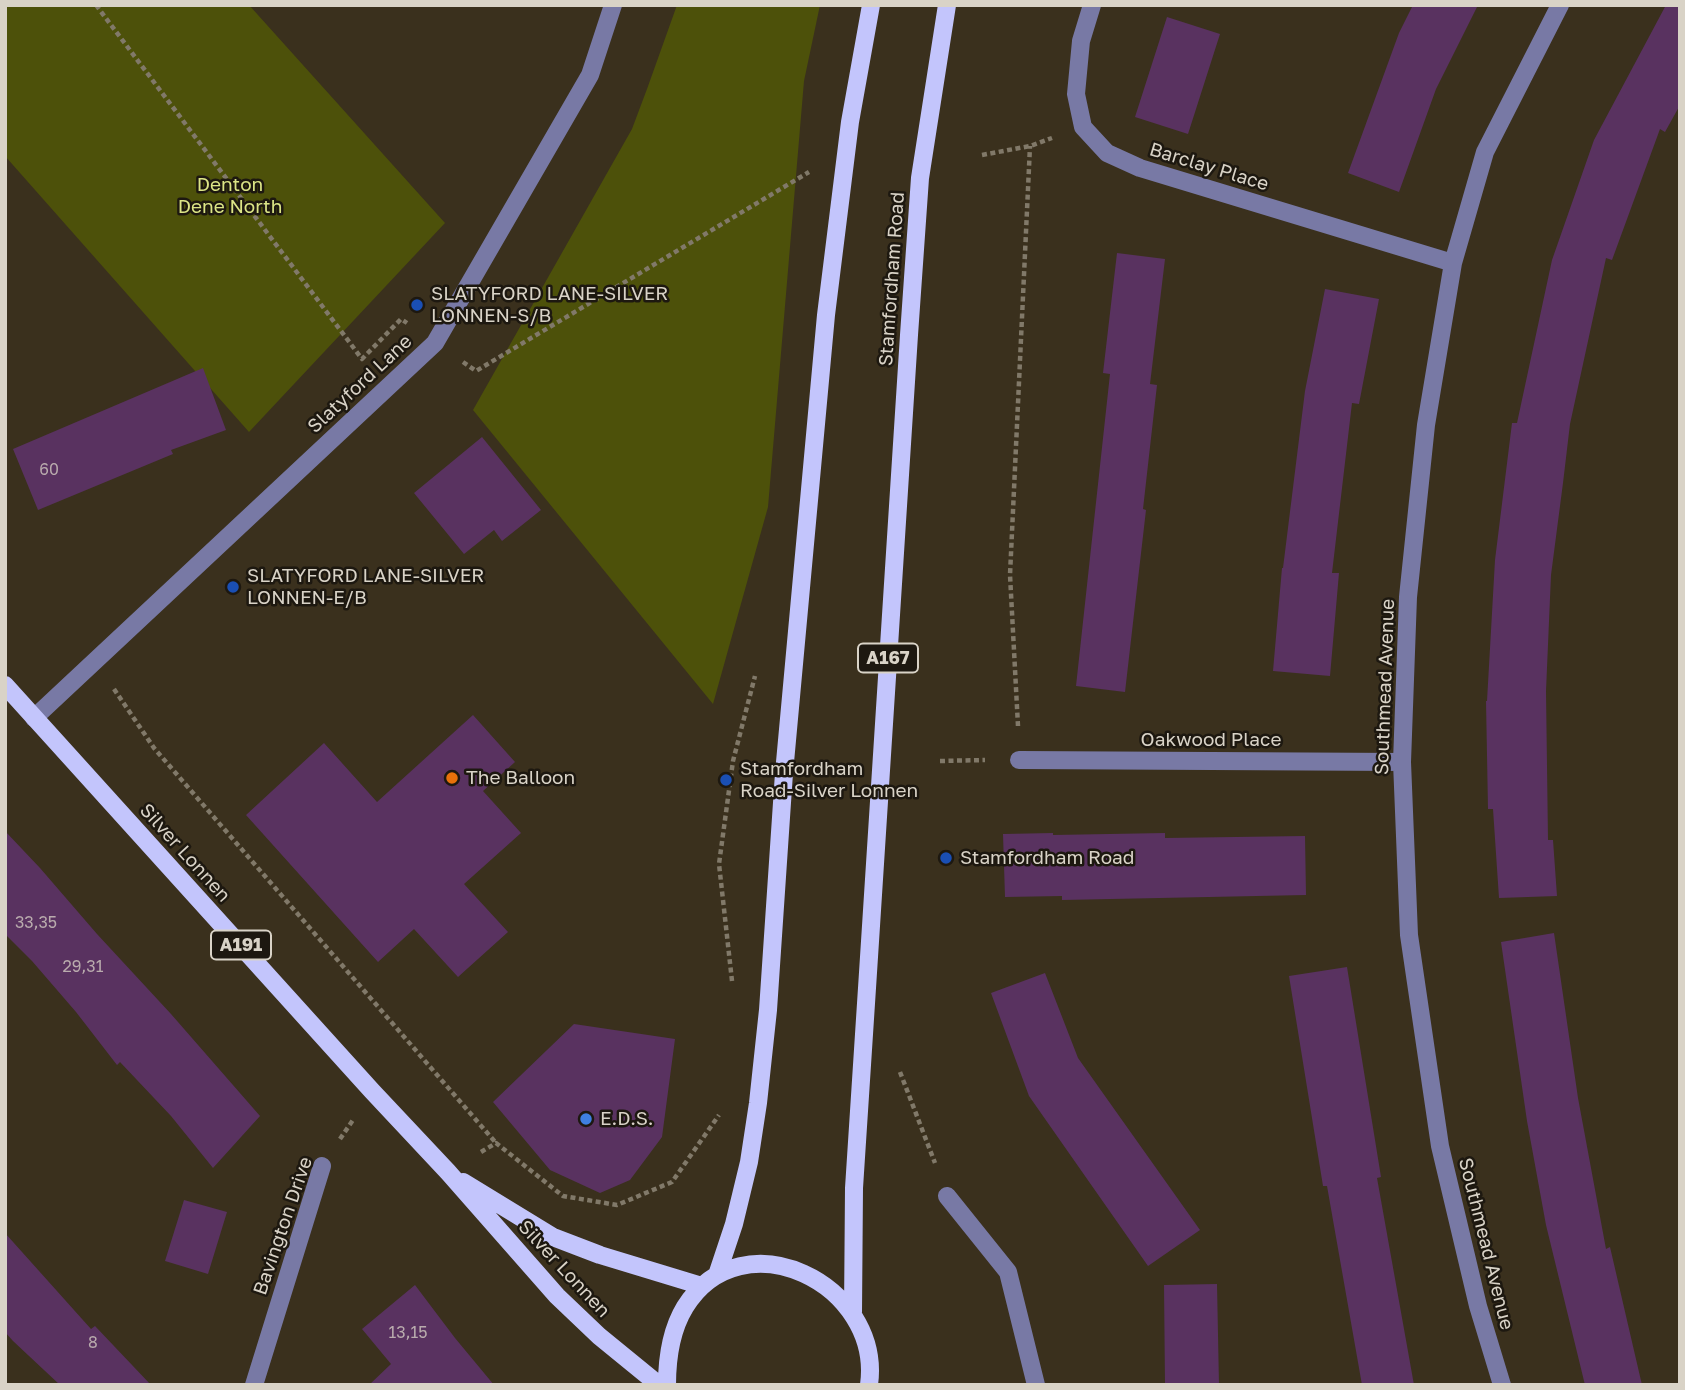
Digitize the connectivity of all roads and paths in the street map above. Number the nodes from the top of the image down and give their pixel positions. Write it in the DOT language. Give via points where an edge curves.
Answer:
graph roads {
  1 [pos="96,5"];
  2 [pos="614,5"];
  3 [pos="871,5"];
  4 [pos="947,5"];
  5 [pos="1092,5"];
  6 [pos="1560,5"];
  7 [pos="1083,127"];
  8 [pos="1030,146"];
  9 [pos="982,155"];
  10 [pos="813,182"];
  11 [pos="1453,263"];
  12 [pos="435,343"];
  13 [pos="95,661"];
  14 [pos="757,669"];
  15 [pos="5,685"];
  16 [pos="34,718"];
  17 [pos="1019,760"];
  18 [pos="940,761"];
  19 [pos="1402,762"];
  20 [pos="733,987"];
  21 [pos="900,1072"];
  22 [pos="372,1091"];
  23 [pos="722,1111"];
  24 [pos="496,1143"];
  25 [pos="322,1166"];
  26 [pos="448,1172"];
  27 [pos="947,1196"];
  28 [pos="718,1275"];
  29 [pos="702,1286"];
  30 [pos="853,1312"];
  31 [pos="870,1353"];
  32 [pos="254,1385"];
  33 [pos="659,1385"];
  34 [pos="667,1385"];
  35 [pos="869,1385"];
  36 [pos="882,1385"];
  37 [pos="1036,1385"];
  38 [pos="1502,1385"];
  1 -- 12 [label="path" via="362,359 401,318"];
  2 -- 12 [label="street, Slatyford Lane" via="590,75"];
  3 -- 28 [label="main road" via="850,122 826,315 758,1103 750,1162"];
  4 -- 30 [label="main road, Stamfordham Road / A167" via="920,178 909,322 860,1077"];
  5 -- 7 [label="street" via="1081,41 1076,94"];
  6 -- 11 [label="street, Southmead Avenue" via="1485,152"];
  7 -- 8 [label="path"];
  7 -- 11 [label="street, Barclay Place" via="1107,153 1140,168"];
  8 -- 9 [label="path"];
  8 -- 17 [label="path" via="1010,575"];
  10 -- 12 [label="path" via="814,169 476,371"];
  11 -- 19 [label="street, Southmead Avenue" via="1424,438 1408,597"];
  12 -- 13 [label="street, Slatyford Lane"];
  13 -- 16 [label="street, Slatyford Lane"];
  13 -- 24 [label="path" via="154,748"];
  14 -- 20 [label="path" via="733,761 719,864"];
  15 -- 16 [label="main road, Silver Lonnen / A191"];
  16 -- 22 [label="main road, Silver Lonnen / A191"];
  17 -- 18 [label="path"];
  17 -- 19 [label="street, Oakwood Place"];
  19 -- 38 [label="street, Southmead Avenue" via="1409,935 1440,1146"];
  21 -- 27 [label="path"];
  22 -- 25 [label="path, Bavington Drive"];
  22 -- 26 [label="main road, Silver Lonnen / A191"];
  23 -- 24 [label="path" via="673,1182 617,1205 563,1196"];
  24 -- 26 [label="path"];
  25 -- 32 [label="street, Bavington Drive"];
  26 -- 29 [label="main road, Silver Lonnen / A191" via="553,1237"];
  26 -- 33 [label="main road, Silver Lonnen / A191" via="556,1296"];
  27 -- 37 [label="street" via="1008,1272"];
  28 -- 29 [label="main road"];
  28 -- 30 [label="main road" via="756,1265 800,1271 821,1282"];
  29 -- 34 [label="main road" via="684,1307 674,1333"];
  30 -- 31 [label="main road"];
  31 -- 35 [label="main road"];
  31 -- 36 [label="main road"];
}
